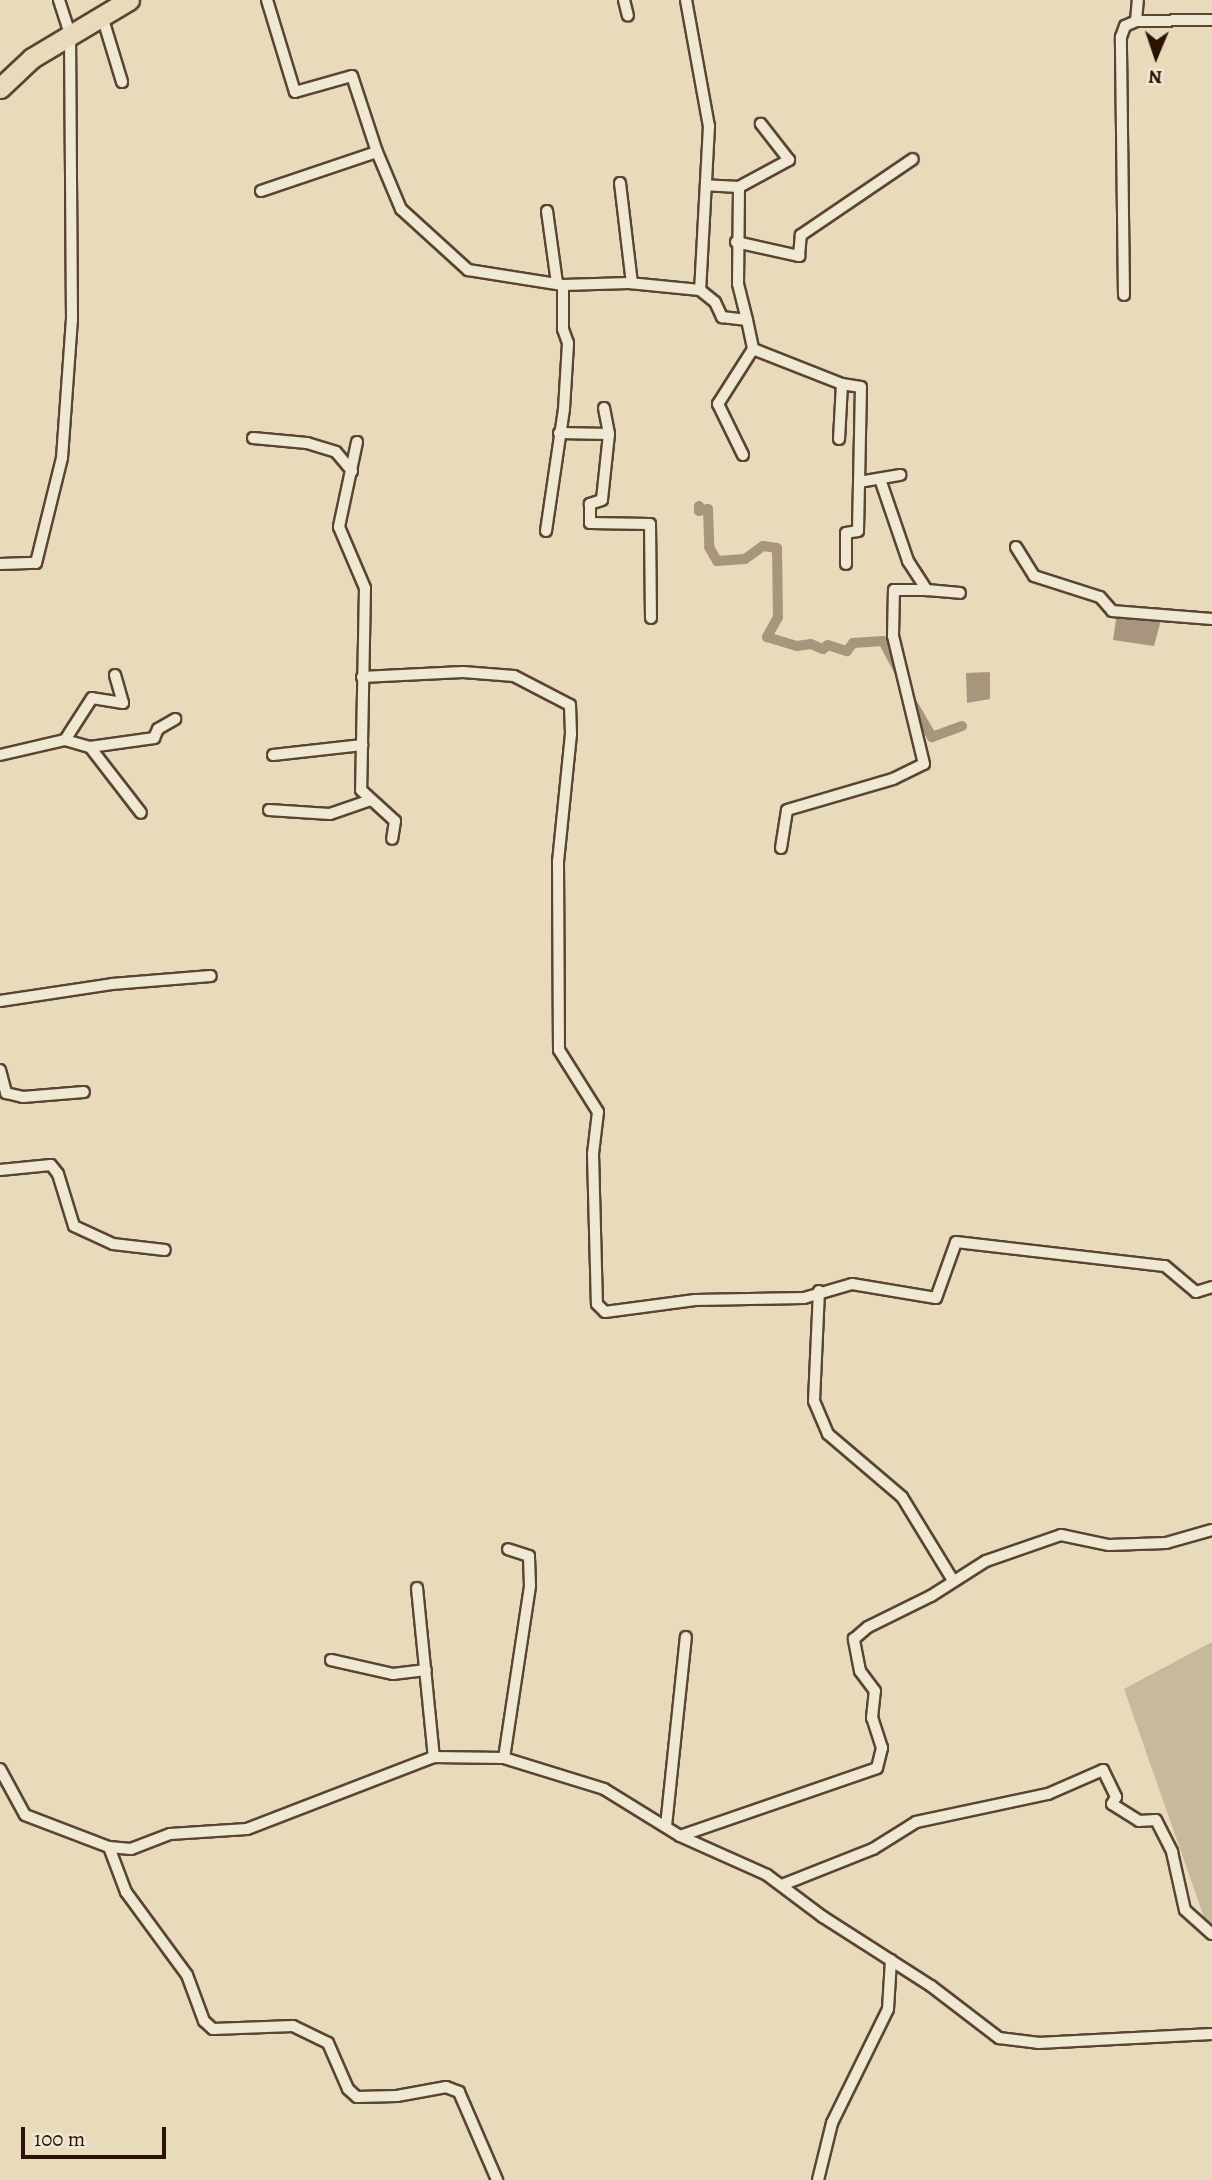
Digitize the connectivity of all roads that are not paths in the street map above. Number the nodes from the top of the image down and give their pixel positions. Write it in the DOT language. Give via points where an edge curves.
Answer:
graph roads {
  1 [pos="59,0"];
  2 [pos="129,0"];
  3 [pos="267,0"];
  4 [pos="624,0"];
  5 [pos="686,0"];
  6 [pos="1138,0"];
  7 [pos="102,16"];
  8 [pos="628,16"];
  9 [pos="1212,20"];
  10 [pos="1136,21"];
  11 [pos="70,34"];
  12 [pos="122,82"];
  13 [pos="0,88"];
  14 [pos="761,124"];
  15 [pos="377,152"];
  16 [pos="913,159"];
  17 [pos="620,183"];
  18 [pos="706,185"];
  19 [pos="739,187"];
  20 [pos="261,191"];
  21 [pos="547,211"];
  22 [pos="736,242"];
  23 [pos="632,283"];
  24 [pos="560,284"];
  25 [pos="700,290"];
  26 [pos="1124,295"];
  27 [pos="747,320"];
  28 [pos="753,349"];
  29 [pos="842,384"];
  30 [pos="604,408"];
  31 [pos="559,433"];
  32 [pos="609,434"];
  33 [pos="253,438"];
  34 [pos="839,439"];
  35 [pos="357,442"];
  36 [pos="743,455"];
  37 [pos="352,471"];
  38 [pos="900,475"];
  39 [pos="880,479"];
  40 [pos="859,482"];
  41 [pos="546,531"];
  42 [pos="1016,547"];
  43 [pos="0,564"];
  44 [pos="846,564"];
  45 [pos="927,590"];
  46 [pos="960,593"];
  47 [pos="651,618"];
  48 [pos="1212,619"];
  49 [pos="115,675"];
  50 [pos="362,677"];
  51 [pos="175,719"];
  52 [pos="65,740"];
  53 [pos="362,746"];
  54 [pos="90,747"];
  55 [pos="0,755"];
  56 [pos="273,755"];
  57 [pos="371,800"];
  58 [pos="269,810"];
  59 [pos="141,813"];
  60 [pos="393,839"];
  61 [pos="781,848"];
  62 [pos="211,976"];
  63 [pos="0,1001"];
  64 [pos="0,1070"];
  65 [pos="84,1092"];
  66 [pos="0,1170"];
  67 [pos="165,1250"];
  68 [pos="1212,1287"];
  69 [pos="820,1292"];
  70 [pos="1212,1530"];
  71 [pos="508,1549"];
  72 [pos="953,1579"];
  73 [pos="417,1588"];
  74 [pos="686,1637"];
  75 [pos="331,1660"];
  76 [pos="426,1670"];
  77 [pos="434,1757"];
  78 [pos="504,1758"];
  79 [pos="0,1769"];
  80 [pos="4,1790"];
  81 [pos="666,1826"];
  82 [pos="680,1836"];
  83 [pos="109,1847"];
  84 [pos="782,1885"];
  85 [pos="1212,1934"];
  86 [pos="891,1960"];
  87 [pos="1212,2034"];
  88 [pos="497,2180"];
  89 [pos="818,2180"];
  1 -- 11 [label="street"];
  2 -- 7 [label="highway"];
  3 -- 15 [label="street" via="295,92 352,76"];
  4 -- 8 [label="street"];
  5 -- 18 [label="street" via="709,126"];
  6 -- 10 [label="street"];
  7 -- 11 [label="highway"];
  7 -- 12 [label="street"];
  9 -- 10 [label="street"];
  10 -- 26 [label="street" via="1125,26 1121,37"];
  11 -- 13 [label="highway" via="32,58"];
  11 -- 43 [label="street" via="72,320 62,458 36,563"];
  14 -- 19 [label="street" via="789,160"];
  15 -- 20 [label="street"];
  15 -- 24 [label="street" via="401,209 468,270"];
  16 -- 22 [label="street" via="801,236 799,257"];
  17 -- 23 [label="street"];
  18 -- 19 [label="street"];
  18 -- 25 [label="street"];
  19 -- 22 [label="street"];
  21 -- 24 [label="street"];
  22 -- 27 [label="street" via="738,284"];
  23 -- 24 [label="street"];
  23 -- 25 [label="street"];
  24 -- 31 [label="street" via="568,343"];
  25 -- 27 [label="street" via="715,302 722,317"];
  27 -- 28 [label="street"];
  28 -- 29 [label="street"];
  28 -- 36 [label="street" via="718,404"];
  29 -- 34 [label="street"];
  29 -- 40 [label="street" via="861,387"];
  30 -- 32 [label="street"];
  31 -- 32 [label="street"];
  31 -- 41 [label="street"];
  32 -- 47 [label="street" via="602,500 590,504 590,523 650,524"];
  33 -- 37 [label="street" via="307,443 336,452"];
  35 -- 37 [label="street"];
  37 -- 50 [label="street" via="339,527 365,588"];
  38 -- 39 [label="street"];
  39 -- 40 [label="street"];
  39 -- 45 [label="street" via="908,561"];
  40 -- 44 [label="street" via="858,531 846,533"];
  42 -- 48 [label="street" via="1034,576 1100,597 1112,611"];
  45 -- 46 [label="street"];
  45 -- 61 [label="street" via="894,590 893,636 924,764 892,779 787,810"];
  49 -- 52 [label="street" via="123,703 92,698"];
  50 -- 53 [label="street"];
  50 -- 69 [label="street" via="464,673 514,677 570,705 558,862 559,1050 598,1112 593,1154 597,1304 605,1312 695,1300 804,1298"];
  51 -- 54 [label="street" via="158,729 154,738"];
  52 -- 54 [label="street"];
  52 -- 55 [label="street"];
  53 -- 56 [label="street"];
  53 -- 57 [label="street" via="361,790"];
  54 -- 59 [label="street"];
  57 -- 58 [label="street" via="330,814"];
  57 -- 60 [label="street" via="394,821"];
  62 -- 63 [label="street" via="125,982"];
  64 -- 65 [label="street" via="6,1093 23,1097"];
  66 -- 67 [label="street" via="51,1166 74,1226 114,1244"];
  68 -- 69 [label="street" via="1196,1292 1165,1266 956,1242 936,1298 852,1284"];
  69 -- 72 [label="street" via="814,1401 828,1434 902,1497"];
  70 -- 72 [label="street" via="1166,1543 1121,1545 1061,1535 986,1561"];
  71 -- 78 [label="street" via="529,1556 530,1586"];
  72 -- 82 [label="street" via="854,1639 860,1671 875,1691 872,1718 882,1748 877,1768"];
  73 -- 76 [label="street"];
  74 -- 81 [label="street"];
  75 -- 76 [label="street" via="393,1674"];
  76 -- 77 [label="street"];
  77 -- 78 [label="street"];
  77 -- 83 [label="street" via="247,1829 170,1834 131,1849"];
  78 -- 81 [label="street" via="604,1789"];
  79 -- 80 [label="street"];
  80 -- 83 [label="street" via="24,1815"];
  81 -- 82 [label="street"];
  82 -- 84 [label="street"];
  83 -- 88 [label="street" via="126,1892 187,1975 204,2021 213,2029 293,2026 328,2043 348,2089 357,2097 446,2087 459,2092"];
  84 -- 85 [label="street" via="873,1849 916,1822 1048,1794 1103,1770 1116,1797 1112,1804 1139,1821 1156,1820 1172,1852 1185,1910"];
  84 -- 86 [label="street"];
  86 -- 87 [label="street" via="999,2038 1038,2043"];
  86 -- 89 [label="street" via="888,2009 832,2123"];
}
